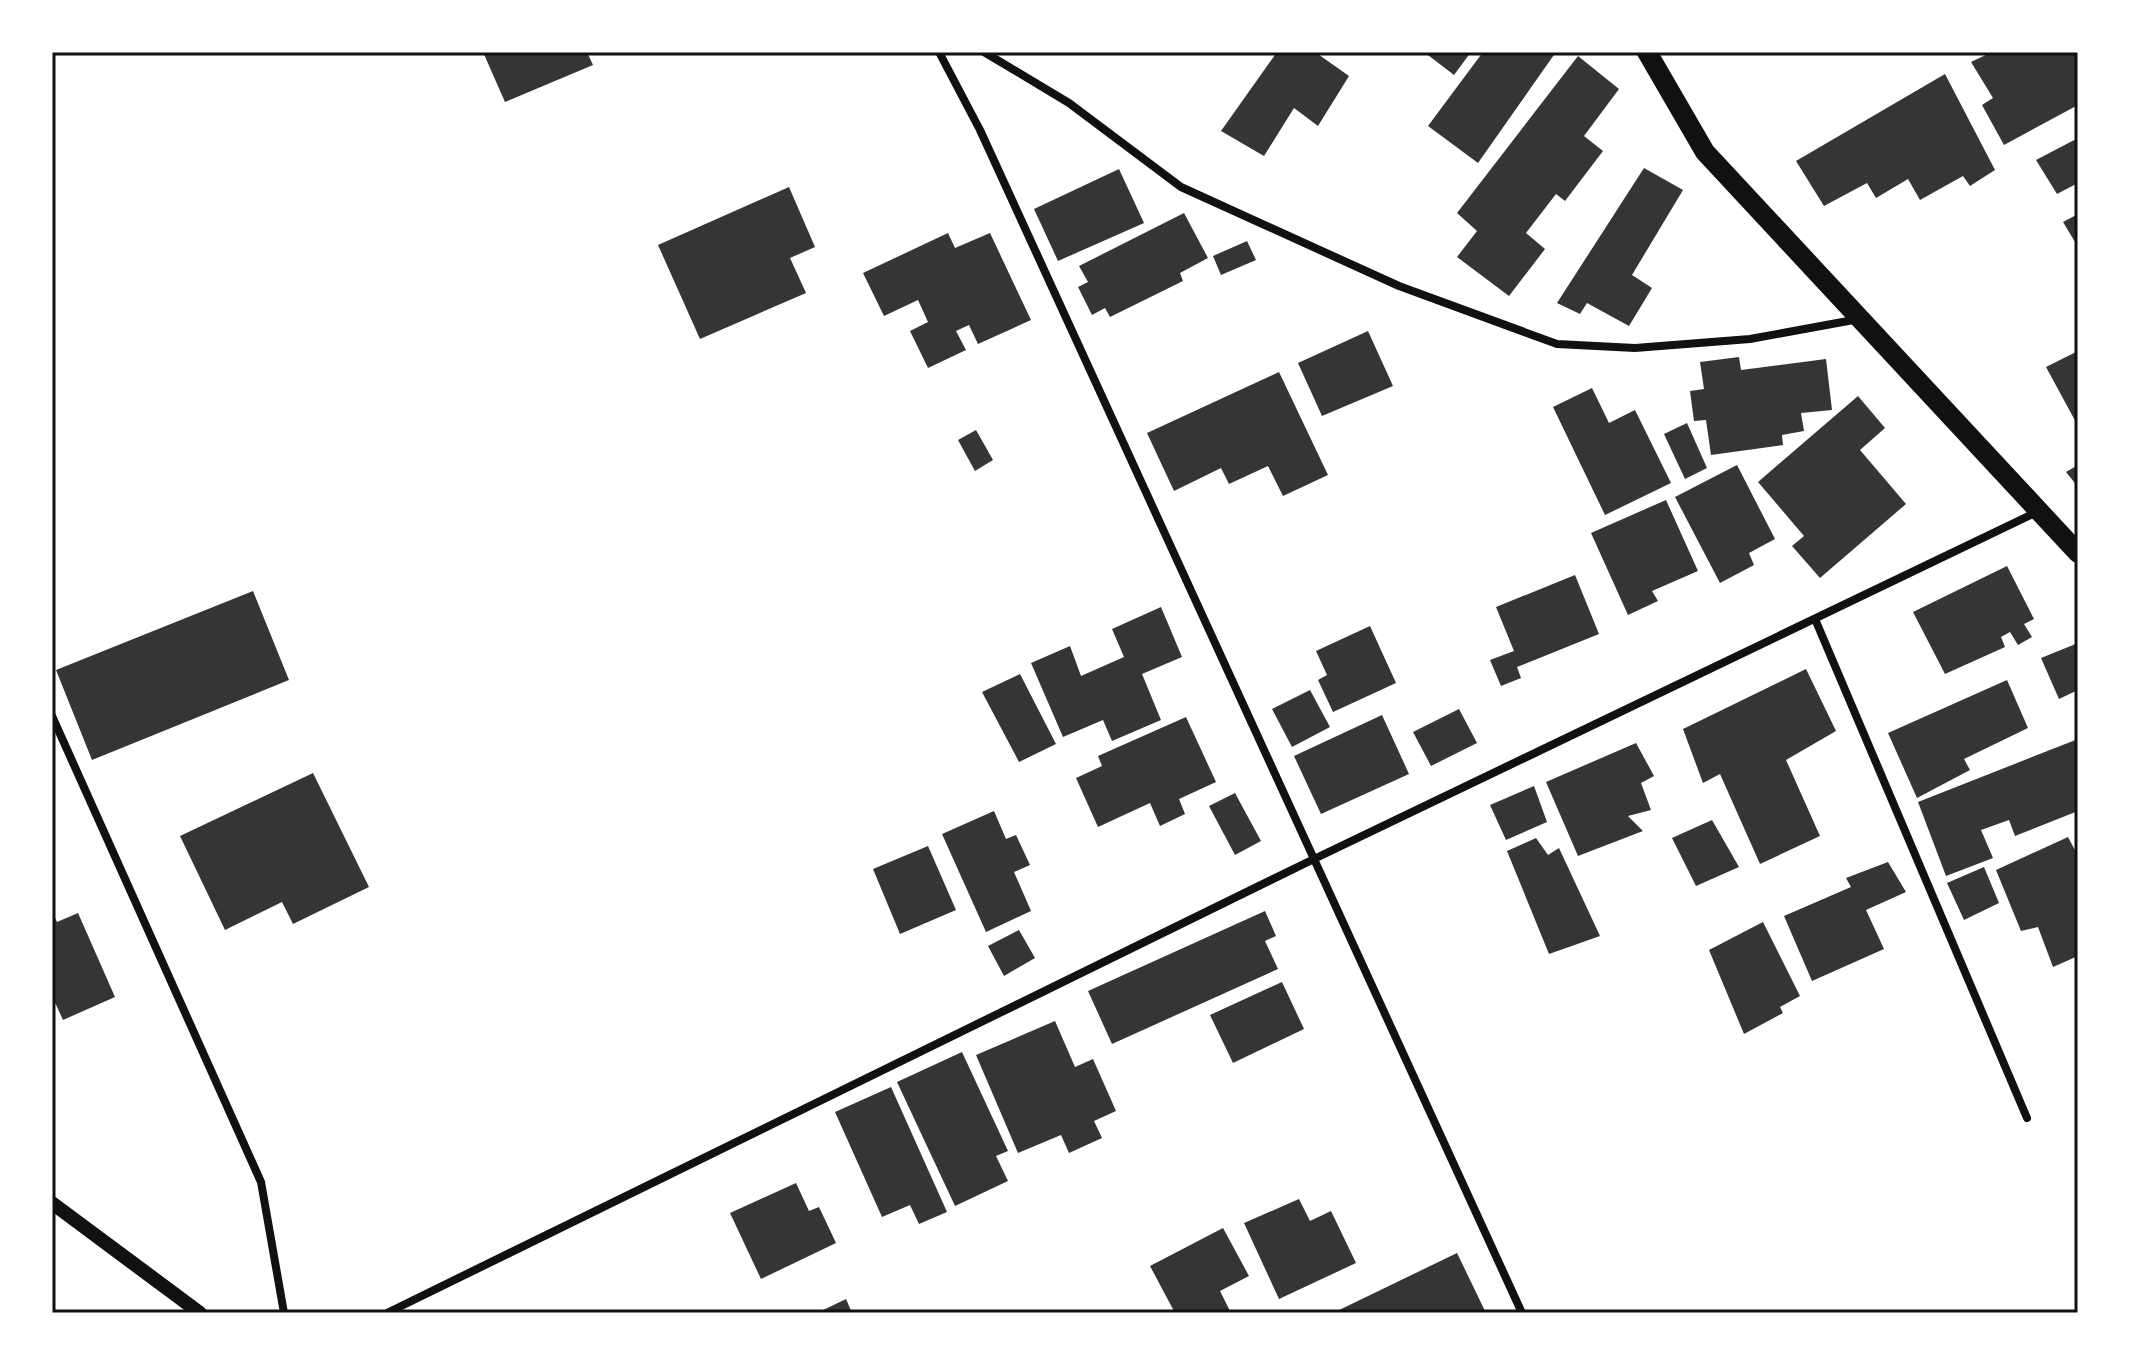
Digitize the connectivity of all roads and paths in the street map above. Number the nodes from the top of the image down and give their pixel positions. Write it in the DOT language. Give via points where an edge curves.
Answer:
graph roads {
  1 [pos="939,52"];
  2 [pos="984,52"];
  3 [pos="1647,52"];
  4 [pos="1864,319"];
  5 [pos="2039,511"];
  6 [pos="2078,553"];
  7 [pos="1815,619"];
  8 [pos="52,716"];
  9 [pos="1314,859"];
  10 [pos="2027,1118"];
  11 [pos="52,1203"];
  12 [pos="200,1313"];
  13 [pos="284,1313"];
  14 [pos="387,1313"];
  15 [pos="1522,1313"];
  1 -- 9 [label="street" via="980,130"];
  2 -- 4 [label="street" via="1069,103 1181,187 1399,286 1557,344 1635,348 1750,339"];
  3 -- 4 [label="main road" via="1705,152"];
  4 -- 5 [label="main road"];
  5 -- 6 [label="main road"];
  5 -- 7 [label="street"];
  7 -- 9 [label="street"];
  7 -- 10 [label="street"];
  8 -- 13 [label="street" via="261,1182"];
  9 -- 14 [label="street"];
  9 -- 15 [label="street"];
  11 -- 12 [label="street"];
}
